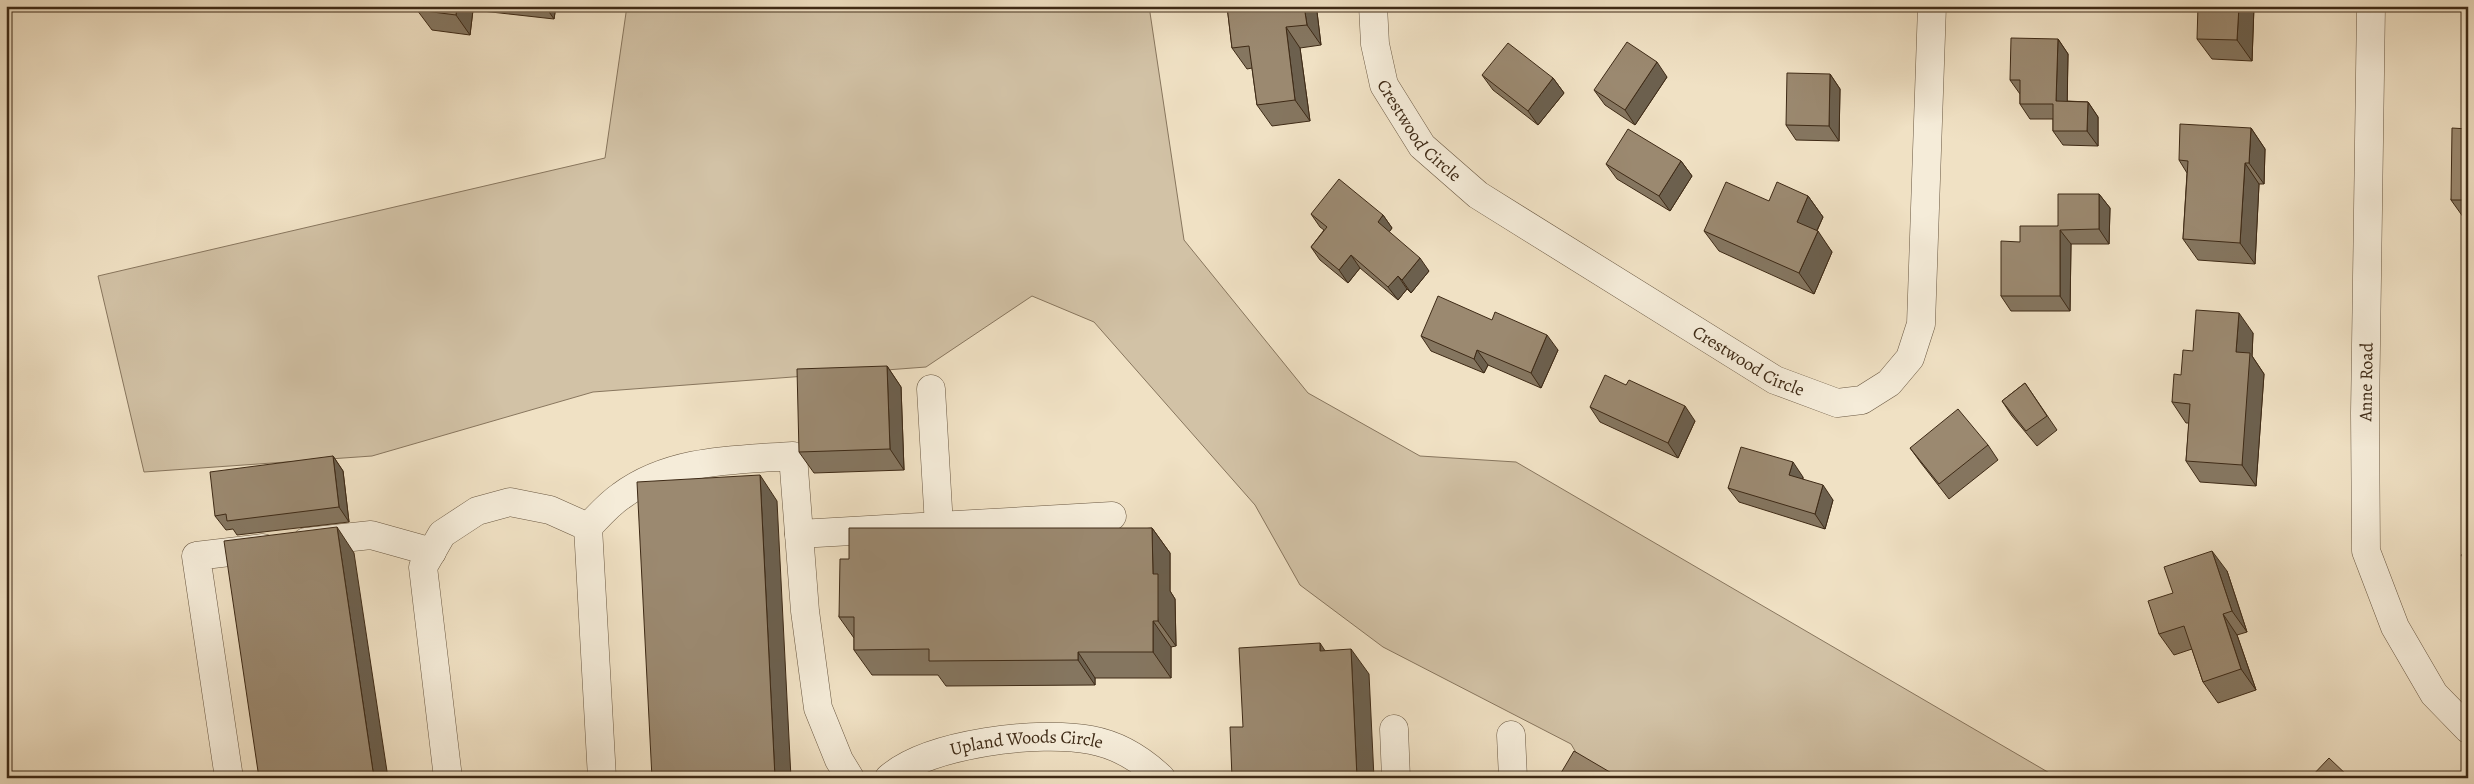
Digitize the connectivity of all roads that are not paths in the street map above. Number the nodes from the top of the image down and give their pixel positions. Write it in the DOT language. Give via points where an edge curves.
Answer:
graph roads {
  1 [pos="1373,6"];
  2 [pos="1932,6"];
  3 [pos="2371,6"];
  4 [pos="931,389"];
  5 [pos="1112,516"];
  6 [pos="939,526"];
  7 [pos="588,527"];
  8 [pos="799,534"];
  9 [pos="432,552"];
  10 [pos="1394,729"];
  11 [pos="2468,729"];
  12 [pos="1511,735"];
  13 [pos="228,778"];
  14 [pos="448,778"];
  15 [pos="602,778"];
  16 [pos="850,778"];
  17 [pos="889,778"];
  18 [pos="1161,778"];
  19 [pos="1396,778"];
  20 [pos="1512,778"];
  1 -- 2 [label="street, Crestwood Circle" via="1384,85 1422,146 1478,195 1775,380 1837,403 1862,400 1890,383 1910,358 1921,324"];
  3 -- 11 [label="street, Anne Road" via="2366,551 2395,627 2434,694"];
  4 -- 6 [label="street"];
  5 -- 6 [label="street"];
  6 -- 8 [label="street"];
  7 -- 8 [label="street" via="620,496 645,481 692,464 794,456"];
  7 -- 9 [label="street" via="550,510 510,502 477,511 442,534"];
  7 -- 15 [label="street"];
  8 -- 16 [label="street" via="818,708 839,760"];
  9 -- 13 [label="street" via="371,535 196,556"];
  9 -- 14 [label="street" via="423,567"];
  10 -- 19 [label="street"];
  12 -- 20 [label="street"];
  17 -- 18 [label="street, Upland Woods Circle" via="929,757 975,743 1070,737 1117,748 1139,759"];
}
